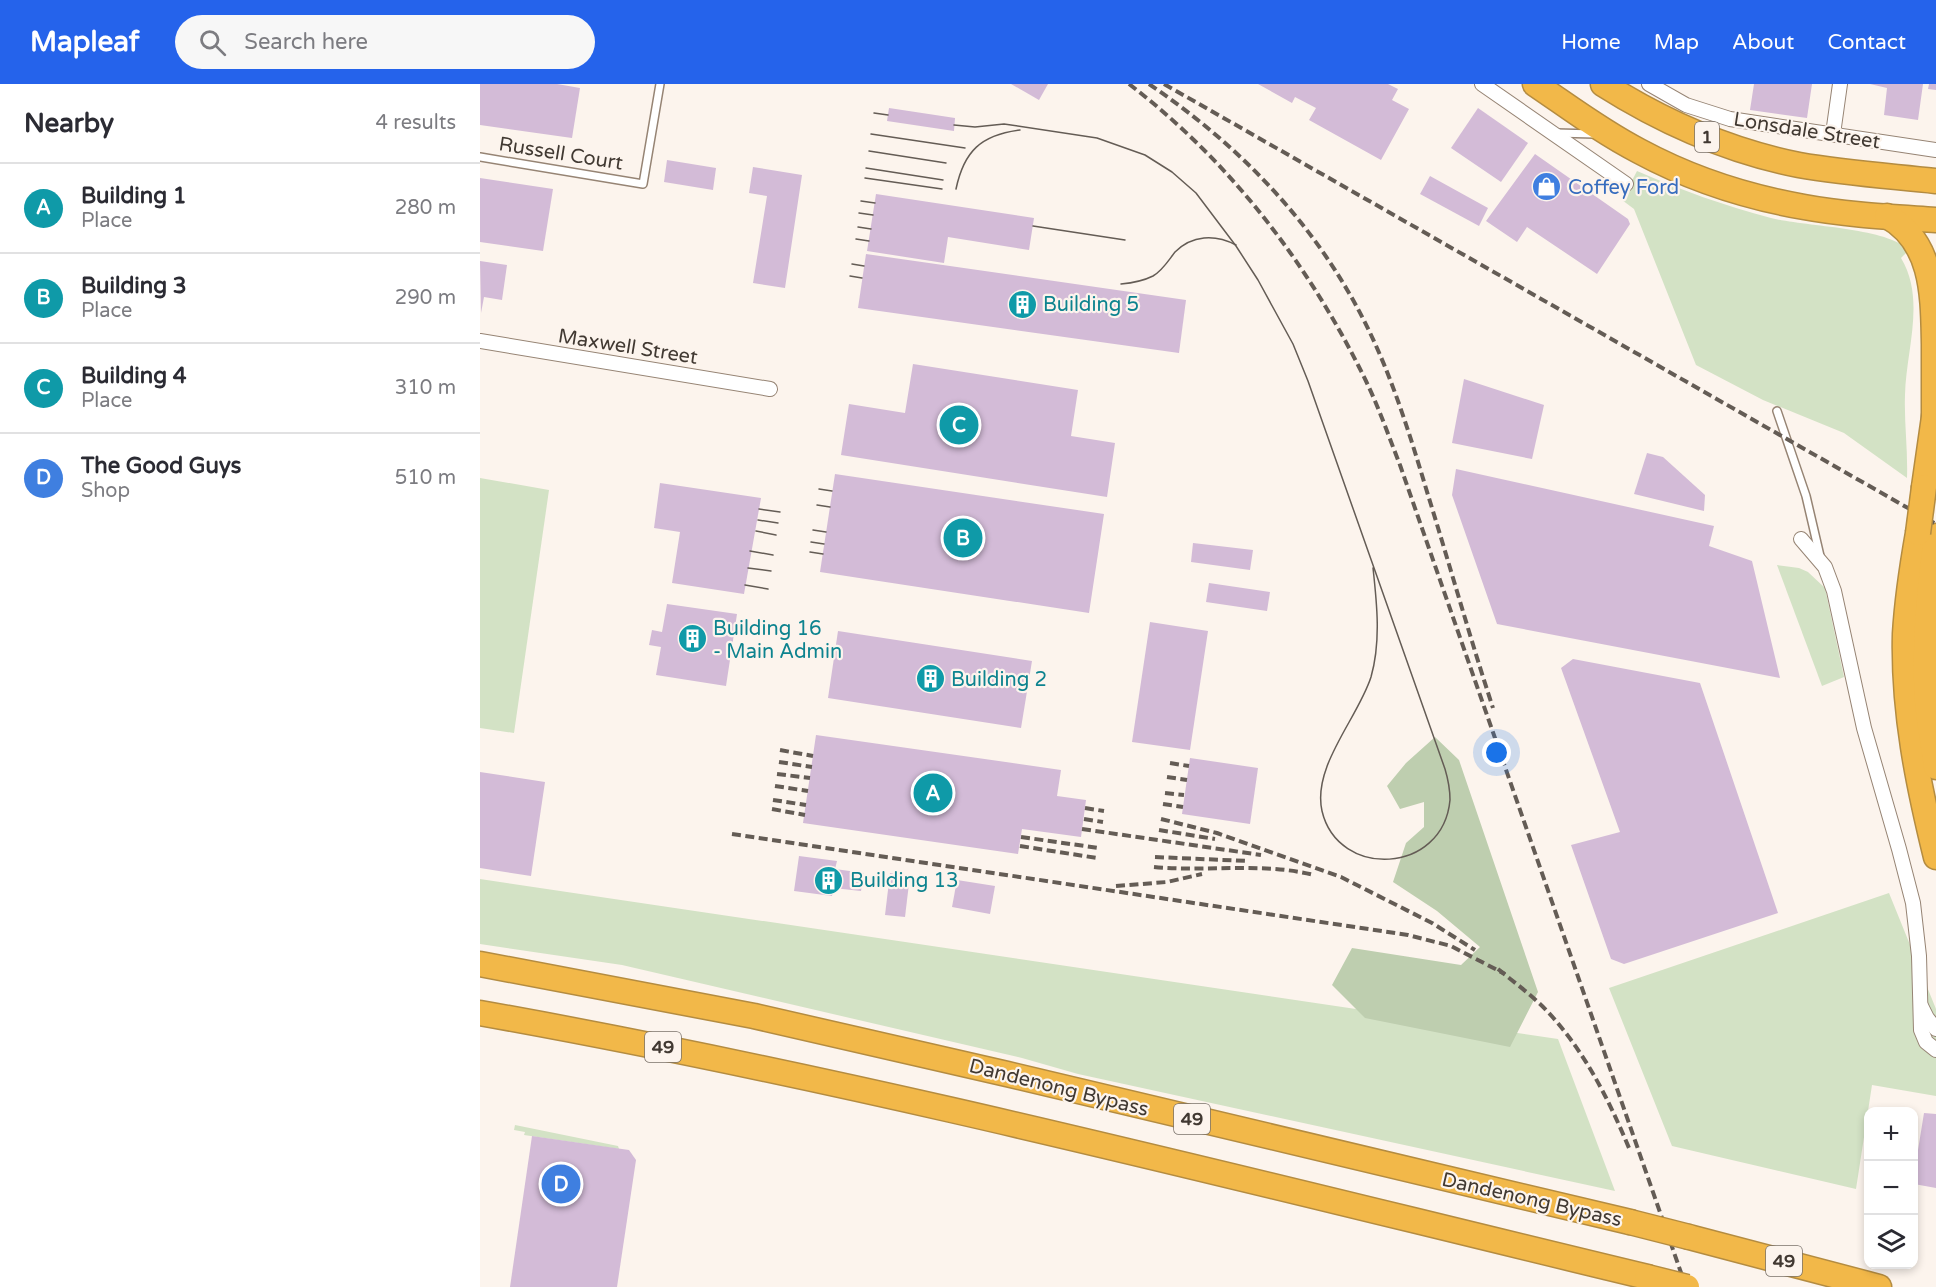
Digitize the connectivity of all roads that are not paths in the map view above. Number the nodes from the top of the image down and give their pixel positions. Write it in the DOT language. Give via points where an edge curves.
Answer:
graph roads {
  1 [pos="660,84"];
  2 [pos="1482,84"];
  3 [pos="1535,84"];
  4 [pos="1603,84"];
  5 [pos="1649,84"];
  6 [pos="1840,84"];
  7 [pos="1552,133"];
  8 [pos="1607,134"];
  9 [pos="1833,134"];
  10 [pos="1936,150"];
  11 [pos="480,156"];
  12 [pos="1936,181"];
  13 [pos="1626,184"];
  14 [pos="1887,216"];
  15 [pos="1936,220"];
  16 [pos="480,341"];
  17 [pos="770,389"];
  18 [pos="1777,411"];
  19 [pos="1935,411"];
  20 [pos="1930,538"];
  21 [pos="1801,539"];
  22 [pos="1821,562"];
  23 [pos="1936,767"];
  24 [pos="1936,857"];
  25 [pos="480,964"];
  26 [pos="1920,1004"];
  27 [pos="480,1013"];
  28 [pos="1936,1029"];
  29 [pos="1936,1050"];
  30 [pos="1687,1287"];
  31 [pos="1879,1287"];
  1 -- 11 [label="lane, Russell Court" via="643,184"];
  2 -- 7 [label="street"];
  3 -- 8 [label="highway, 1"];
  4 -- 12 [label="highway, Lonsdale Street / 1" via="1664,119 1757,154 1829,170"];
  5 -- 9 [label="street, Lonsdale Street" via="1686,105 1721,116"];
  6 -- 9 [label="street"];
  7 -- 8 [label="lane"];
  7 -- 13 [label="street"];
  8 -- 14 [label="highway, 1" via="1687,173 1744,192 1803,207"];
  9 -- 10 [label="street, Lonsdale Street"];
  14 -- 15 [label="highway, 1"];
  14 -- 19 [label="highway" via="1915,241 1931,282"];
  16 -- 17 [label="street, Maxwell Street"];
  18 -- 22 [label="lane" via="1806,496"];
  19 -- 20 [label="highway, bridge" via="1924,487"];
  20 -- 23 [label="highway" via="1927,704"];
  20 -- 24 [label="highway" via="1907,609 1906,682 1912,750"];
  21 -- 22 [label="street"];
  22 -- 26 [label="street" via="1830,576 1864,728 1911,896"];
  25 -- 31 [label="highway, Dandenong Bypass / 49, bridge" via="754,1016 1007,1074 1630,1222"];
  26 -- 28 [label="street"];
  26 -- 29 [label="street" via="1922,1035"];
  27 -- 30 [label="highway, 49, bridge" via="939,1106"];
}
